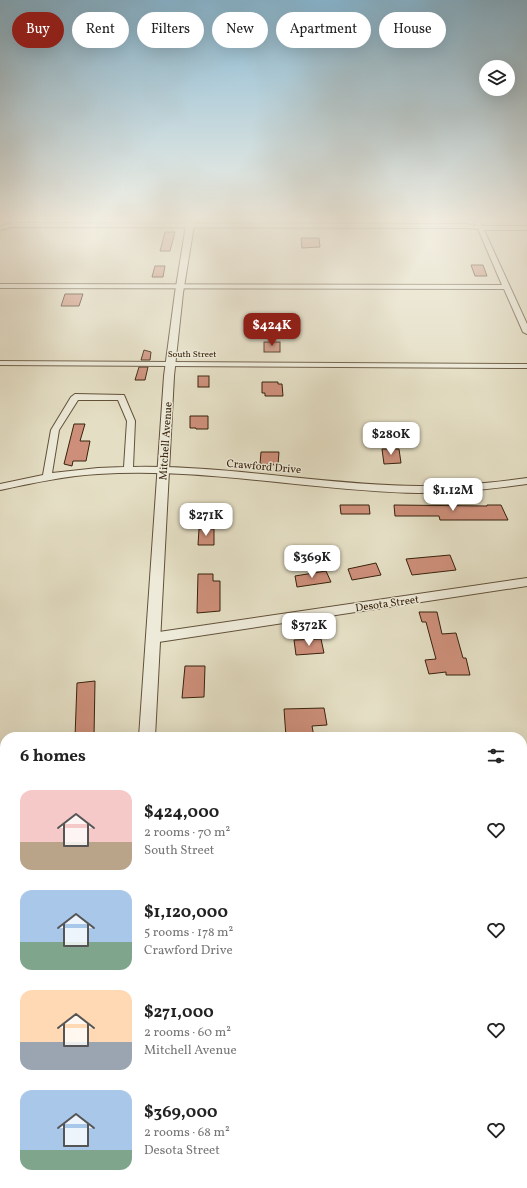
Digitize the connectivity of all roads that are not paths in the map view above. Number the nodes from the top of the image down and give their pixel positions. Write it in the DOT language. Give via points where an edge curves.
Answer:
graph roads {
  1 [pos="182,274"];
  2 [pos="500,274"];
  3 [pos="0,286"];
  4 [pos="180,286"];
  5 [pos="506,287"];
  6 [pos="527,332"];
  7 [pos="0,364"];
  8 [pos="170,364"];
  9 [pos="527,366"];
  10 [pos="128,471"];
  11 [pos="163,471"];
  12 [pos="47,476"];
  13 [pos="527,481"];
  14 [pos="0,487"];
  15 [pos="527,582"];
  16 [pos="152,638"];
  17 [pos="147,732"];
  1 -- 4 [label="street, Mitchell Avenue"];
  2 -- 5 [label="street"];
  3 -- 4 [label="street"];
  4 -- 5 [label="street"];
  4 -- 8 [label="street, Mitchell Avenue"];
  5 -- 6 [label="street"];
  7 -- 8 [label="street, South Street"];
  8 -- 9 [label="street, South Street"];
  8 -- 11 [label="street, Mitchell Avenue"];
  10 -- 11 [label="street, Crawford Drive"];
  10 -- 12 [label="street, Crawford Drive"];
  10 -- 12 [label="street" via="131,421 121,397 75,397 56,430"];
  11 -- 13 [label="street, Crawford Drive" via="404,490 455,489"];
  11 -- 16 [label="street, Mitchell Avenue"];
  12 -- 14 [label="street, Crawford Drive"];
  15 -- 16 [label="street, Desota Street"];
  16 -- 17 [label="street, Mitchell Avenue"];
}
